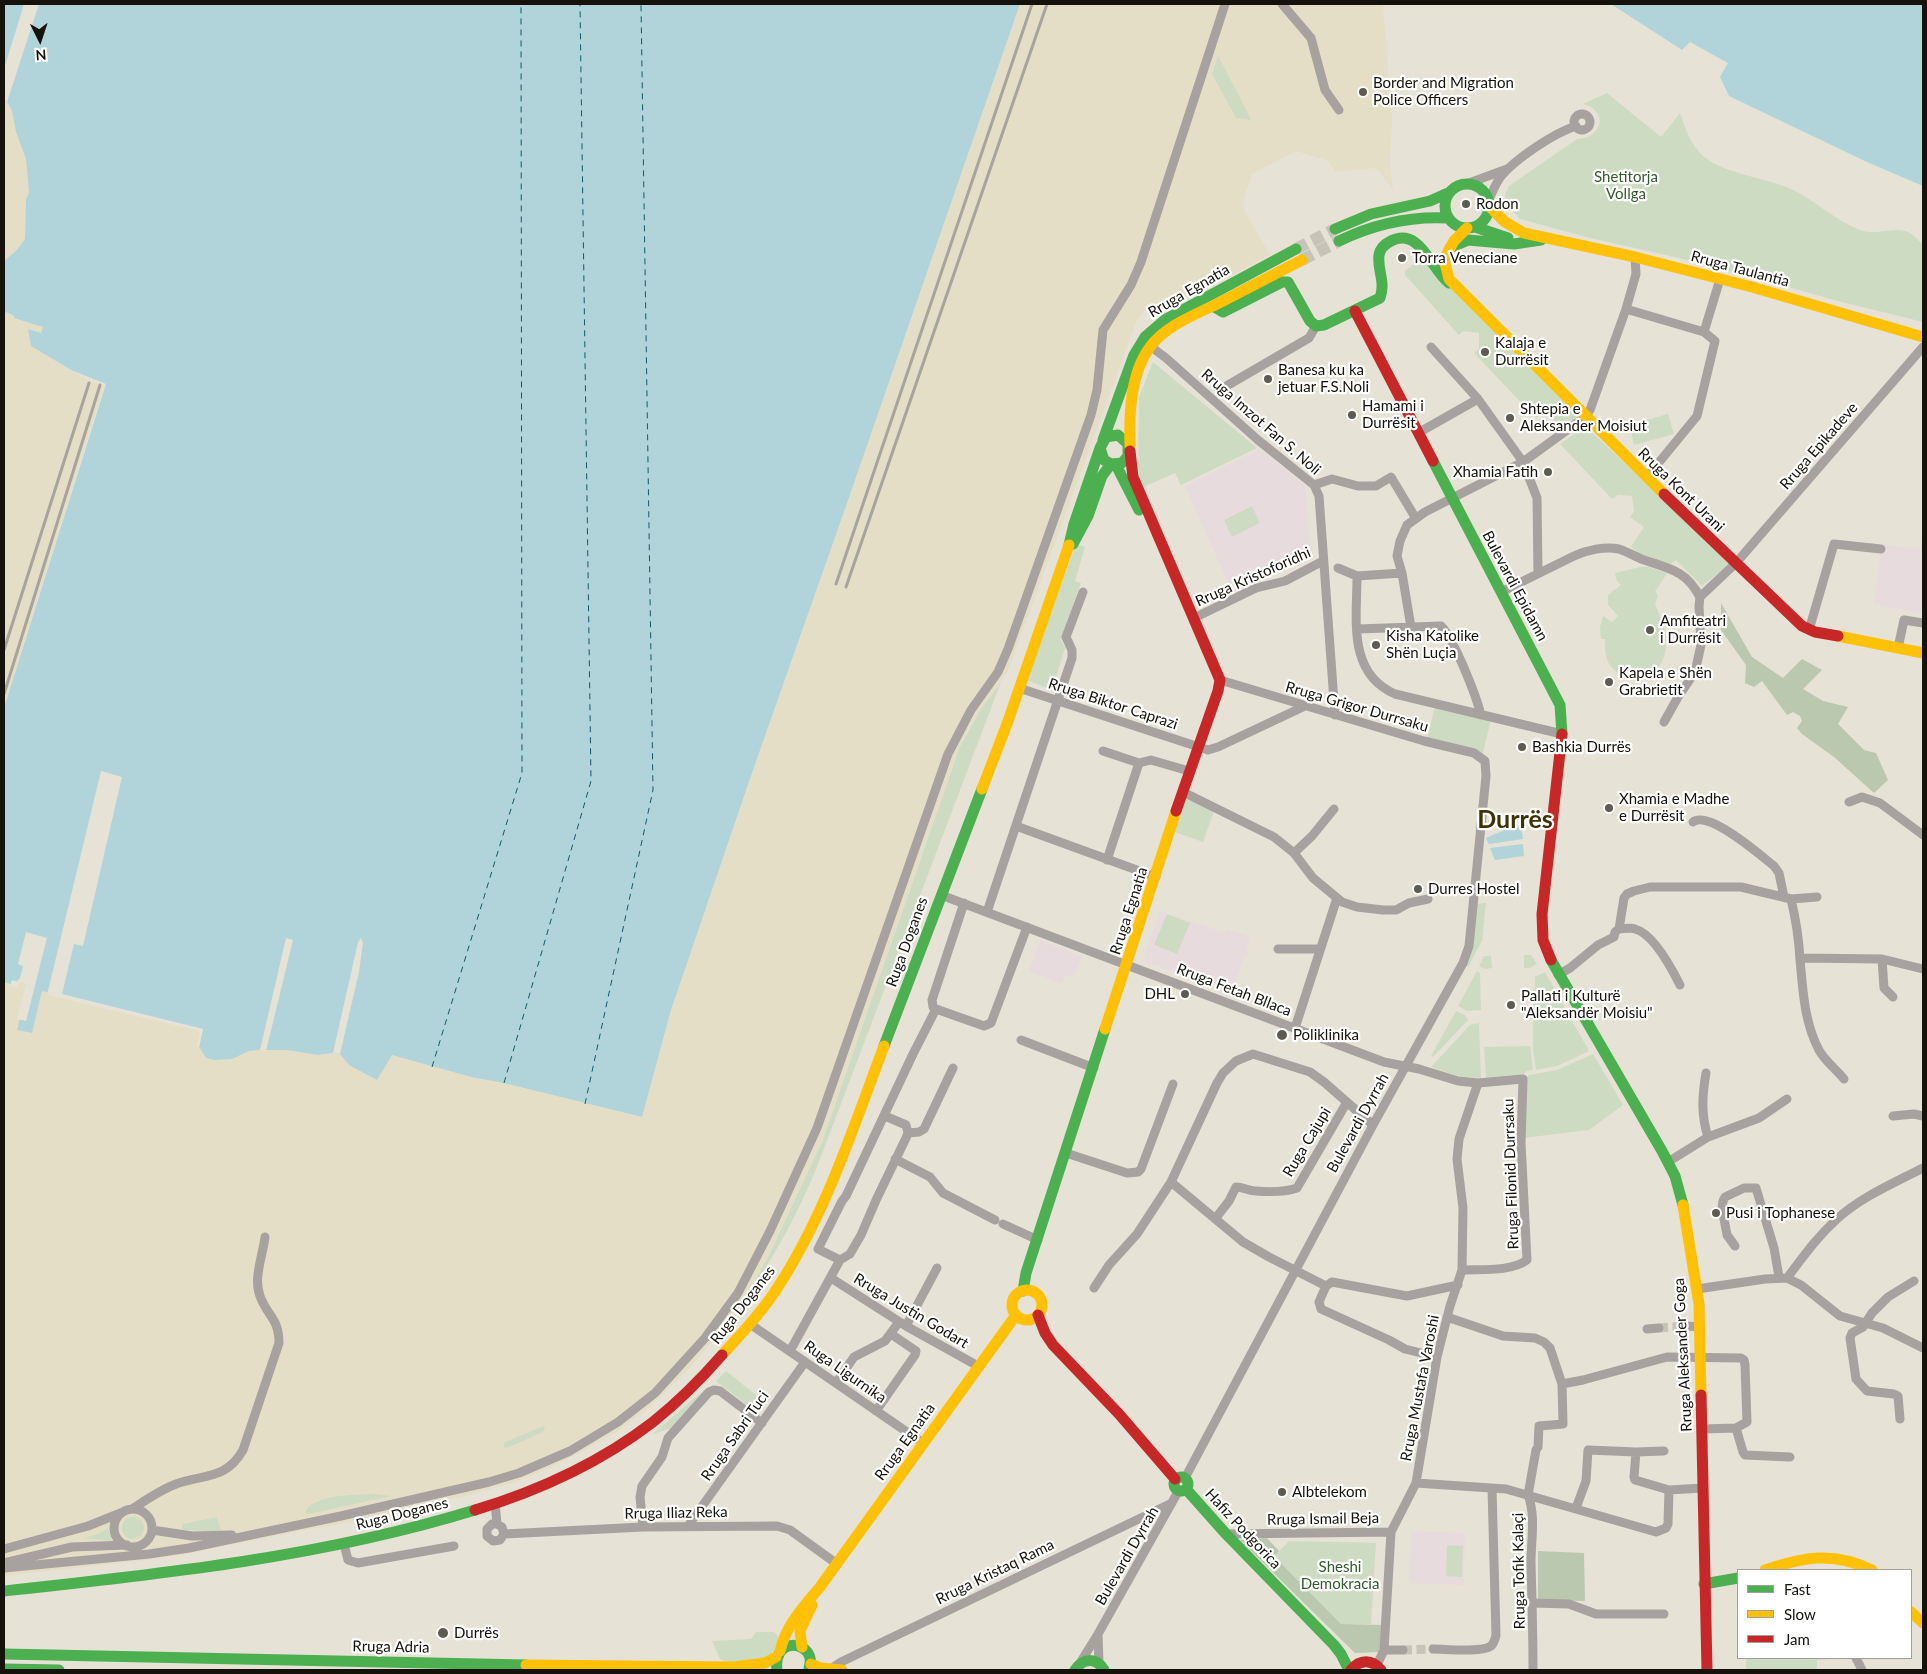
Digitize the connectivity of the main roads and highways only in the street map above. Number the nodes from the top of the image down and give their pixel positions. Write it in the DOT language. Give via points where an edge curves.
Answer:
graph roads {
  1 [pos="1448,194"];
  2 [pos="1489,203"];
  3 [pos="1448,218"];
  4 [pos="1471,227"];
  5 [pos="1335,229"];
  6 [pos="1546,239"];
  7 [pos="1339,241"];
  8 [pos="1296,249"];
  9 [pos="1447,254"];
  10 [pos="1302,260"];
  11 [pos="1431,262"];
  12 [pos="1457,289"];
  13 [pos="1213,306"];
  14 [pos="1355,310"];
  15 [pos="1923,337"];
  16 [pos="1101,444"];
  17 [pos="1130,448"];
  18 [pos="1113,464"];
  19 [pos="1162,546"];
  20 [pos="1068,552"];
  21 [pos="1923,653"];
  22 [pos="1544,896"];
  23 [pos="1023,1291"];
  24 [pos="1016,1315"];
  25 [pos="1038,1316"];
  26 [pos="1790,1566"];
  27 [pos="1771,1569"];
  28 [pos="1870,1569"];
  29 [pos="1737,1578"];
  30 [pos="1704,1584"];
  31 [pos="820,1587"];
  32 [pos="4,1591"];
  33 [pos="1912,1613"];
  34 [pos="1923,1623"];
  35 [pos="802,1647"];
  36 [pos="4,1654"];
  37 [pos="778,1654"];
  38 [pos="1341,1654"];
  39 [pos="1360,1662"];
  40 [pos="810,1667"];
  41 [pos="1077,1667"];
  42 [pos="1102,1667"];
  43 [pos="1379,1668"];
  44 [pos="4,1669"];
  45 [pos="59,1670"];
  46 [pos="777,1670"];
  47 [pos="836,1670"];
  48 [pos="1350,1670"];
  49 [pos="1707,1670"];
  1 -- 2 [label="main road" via="1460,184 1469,183 1479,187"];
  1 -- 3 [label="main road" via="1445,206"];
  1 -- 5 [label="main road" via="1371,214"];
  2 -- 4 [label="main road" via="1485,219"];
  2 -- 6 [label="main road, Rruga Taulantia" via="1512,227"];
  3 -- 4 [label="main road" via="1456,226"];
  3 -- 7 [label="main road" via="1405,219 1376,226"];
  4 -- 6 [label="main road, Rruga Taulantia" via="1501,236"];
  4 -- 9 [label="main road" via="1459,235"];
  6 -- 9 [label="main road" via="1514,244 1468,240"];
  6 -- 15 [label="main road, Rruga Taulantia" via="1720,279"];
  8 -- 16 [label="main road, Rruga Egnatia" via="1154,326 1134,355"];
  9 -- 11 [label="main road"];
  9 -- 12 [label="main road, Rruga Kont Urani" via="1447,276"];
  10 -- 13 [label="main road, Rruga Egnatia"];
  11 -- 12 [label="main road, Rruga Kont Urani" via="1440,277"];
  11 -- 14 [label="main road, Rruga Kont Urani" via="1414,240 1391,240 1378,255 1383,293 1376,301"];
  12 -- 21 [label="main road, Rruga Kont Urani" via="1585,417 1809,630"];
  13 -- 14 [label="main road" via="1223,312 1282,282 1288,282 1316,326"];
  13 -- 17 [label="main road, Rruga Egnatia" via="1168,330 1150,346 1131,403"];
  14 -- 22 [label="main road, Bulevardi Epidamn" via="1560,705 1562,734"];
  16 -- 17 [label="main road" via="1110,435 1118,435 1126,439"];
  16 -- 18 [label="main road" via="1104,460"];
  16 -- 20 [label="main road, Rruga Egnatia"];
  17 -- 18 [label="main road" via="1125,461"];
  17 -- 19 [label="main road, Rruga Egnatia" via="1133,477"];
  18 -- 19 [label="main road, Rruga Egnatia"];
  18 -- 20 [label="main road" via="1102,476 1088,516"];
  19 -- 23 [label="main road, Rruga Egnatia" via="1220,680 1218,692 1026,1273"];
  20 -- 32 [label="main road, Ruga Doganes" via="990,769 828,1194 794,1262 769,1301 682,1396 644,1429 572,1471 492,1504 415,1528 221,1565"];
  22 -- 30 [label="main road, Rruga Aleksander Goga" via="1543,940 1558,974 1676,1176 1681,1195 1700,1327"];
  23 -- 24 [label="main road" via="1013,1301"];
  23 -- 25 [label="main road" via="1032,1291 1040,1297 1042,1307"];
  24 -- 25 [label="main road" via="1027,1320"];
  24 -- 31 [label="main road, Rruga Egnatia"];
  25 -- 38 [label="main road, Hafiz Podgorica" via="1045,1333 1060,1353"];
  26 -- 27 [label="main road"];
  26 -- 28 [label="main road" via="1806,1558 1832,1557"];
  29 -- 30 [label="main road"];
  30 -- 49 [label="main road, Rruga Aleksander Goga"];
  31 -- 35 [label="main road, Rruga Egnatia" via="800,1631"];
  31 -- 37 [label="main road, Rruga Egnatia" via="784,1634"];
  33 -- 34 [label="main road"];
  35 -- 37 [label="main road, Rruga Adria" via="790,1645"];
  35 -- 40 [label="main road" via="808,1654"];
  36 -- 37 [label="main road, Rruga Adria" via="726,1667 755,1665"];
  37 -- 46 [label="main road"];
  38 -- 39 [label="main road, Hafiz Podgorica"];
  38 -- 48 [label="main road, Hafiz Podgorica"];
  39 -- 43 [label="main road, Hafiz Podgorica" via="1372,1662"];
  39 -- 48 [label="main road"];
  40 -- 47 [label="main road"];
  41 -- 42 [label="main road" via="1089,1660"];
  44 -- 45 [label="main road"];
}
